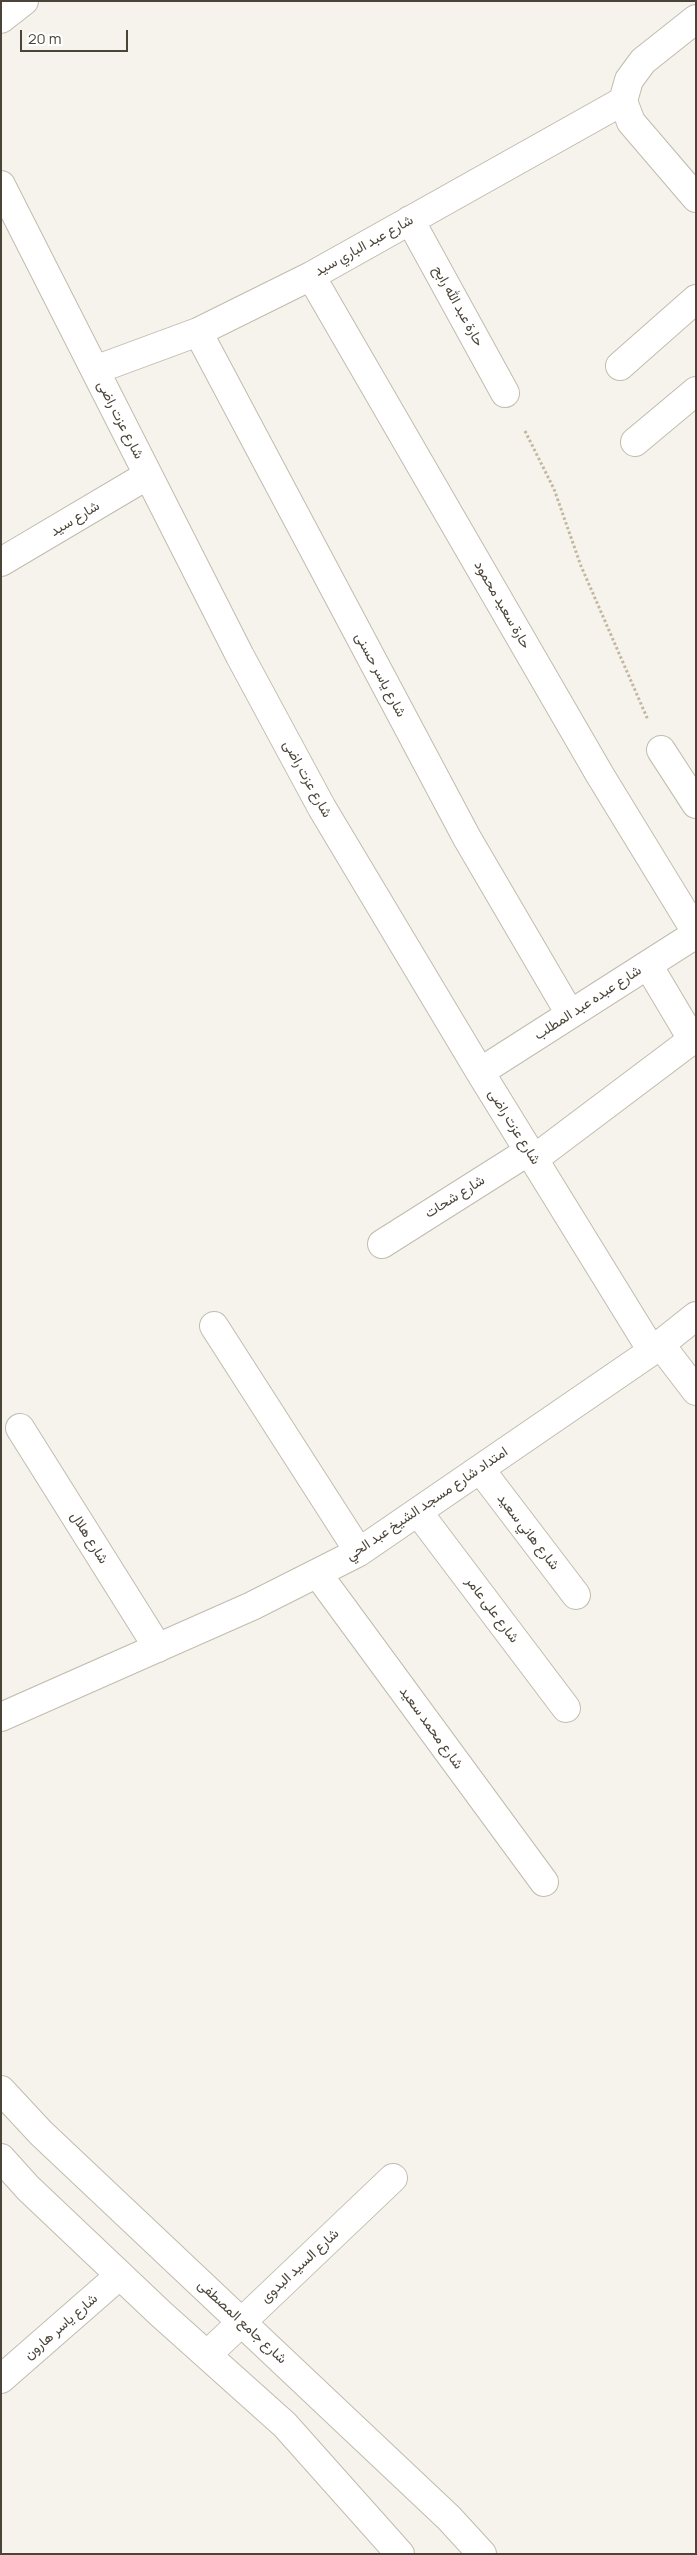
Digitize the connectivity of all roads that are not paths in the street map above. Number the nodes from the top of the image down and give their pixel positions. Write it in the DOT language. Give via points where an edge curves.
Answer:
graph roads {
  1 [pos="24,1"];
  2 [pos="1,19"];
  3 [pos="696,19"];
  4 [pos="623,101"];
  5 [pos="1,185"];
  6 [pos="696,198"];
  7 [pos="410,220"];
  8 [pos="311,276"];
  9 [pos="696,299"];
  10 [pos="198,332"];
  11 [pos="620,366"];
  12 [pos="95,370"];
  13 [pos="696,392"];
  14 [pos="506,393"];
  15 [pos="635,442"];
  16 [pos="148,475"];
  17 [pos="1,562"];
  18 [pos="661,750"];
  19 [pos="696,804"];
  20 [pos="696,933"];
  21 [pos="648,964"];
  22 [pos="570,1014"];
  23 [pos="694,1038"];
  24 [pos="480,1072"];
  25 [pos="532,1155"];
  26 [pos="382,1244"];
  27 [pos="696,1316"];
  28 [pos="214,1326"];
  29 [pos="656,1348"];
  30 [pos="696,1391"];
  31 [pos="20,1428"];
  32 [pos="480,1469"];
  33 [pos="418,1512"];
  34 [pos="359,1552"];
  35 [pos="317,1573"];
  36 [pos="576,1594"];
  37 [pos="158,1648"];
  38 [pos="566,1708"];
  39 [pos="1,1716"];
  40 [pos="544,1882"];
  41 [pos="1,2090"];
  42 [pos="1,2158"];
  43 [pos="393,2178"];
  44 [pos="120,2275"];
  45 [pos="241,2322"];
  46 [pos="207,2355"];
  47 [pos="1,2379"];
  48 [pos="400,2554"];
  49 [pos="482,2554"];
  1 -- 2 [label="street"];
  3 -- 4 [label="street" via="643,61 629,80"];
  4 -- 6 [label="street" via="631,122"];
  4 -- 7 [label="street, شارع عبد الباري سيد"];
  5 -- 12 [label="street, شارع عزت راضى"];
  7 -- 8 [label="street, شارع عبد الباري سيد"];
  7 -- 14 [label="street, حارة عبد الله رابح"];
  8 -- 10 [label="street, شارع عبد الباري سيد"];
  8 -- 20 [label="street, حارة سعيد محمود" via="600,775"];
  9 -- 11 [label="street"];
  10 -- 12 [label="street, شارع عبد الباري سيد"];
  10 -- 22 [label="street, شارع ياسر حسنى" via="467,838"];
  12 -- 16 [label="street, شارع عزت راضى"];
  13 -- 15 [label="street"];
  16 -- 17 [label="street, شارع سيد"];
  16 -- 24 [label="street, شارع عزت راضى" via="322,808"];
  18 -- 19 [label="street"];
  20 -- 21 [label="street, شارع عبده عبد المطلب"];
  21 -- 22 [label="street, شارع عبده عبد المطلب"];
  21 -- 23 [label="street"];
  22 -- 24 [label="street, شارع عبده عبد المطلب"];
  23 -- 25 [label="street, شارع شحات"];
  24 -- 25 [label="street, شارع عزت راضى"];
  25 -- 26 [label="street, شارع شحات"];
  25 -- 29 [label="street, شارع عزت راضى"];
  27 -- 29 [label="street, امتداد شارع مسجد الشيخ عبد الحي"];
  28 -- 34 [label="street"];
  29 -- 30 [label="street, شارع عزت راضى"];
  29 -- 32 [label="street, امتداد شارع مسجد الشيخ عبد الحي"];
  31 -- 37 [label="street, شارع هلال"];
  32 -- 33 [label="street, امتداد شارع مسجد الشيخ عبد الحي"];
  32 -- 36 [label="street, شارع هاني سعيد"];
  33 -- 34 [label="street, امتداد شارع مسجد الشيخ عبد الحي"];
  33 -- 38 [label="street, شارع على عامر"];
  34 -- 35 [label="street, امتداد شارع مسجد الشيخ عبد الحي"];
  35 -- 37 [label="street, امتداد شارع مسجد الشيخ عبد الحي"];
  35 -- 40 [label="street, شارع محمد سعيد"];
  37 -- 39 [label="street, امتداد شارع مسجد الشيخ عبد الحي"];
  41 -- 45 [label="street, شارع جامع المصطفى" via="41,2133"];
  42 -- 44 [label="street"];
  43 -- 45 [label="street, شارع السيد البدوى"];
  44 -- 46 [label="street"];
  44 -- 47 [label="street, شارع ياسر هارون"];
  45 -- 46 [label="street, شارع السيد البدوى"];
  45 -- 49 [label="street, شارع جامع المصطفى" via="442,2511"];
  46 -- 48 [label="street" via="285,2425"];
}
